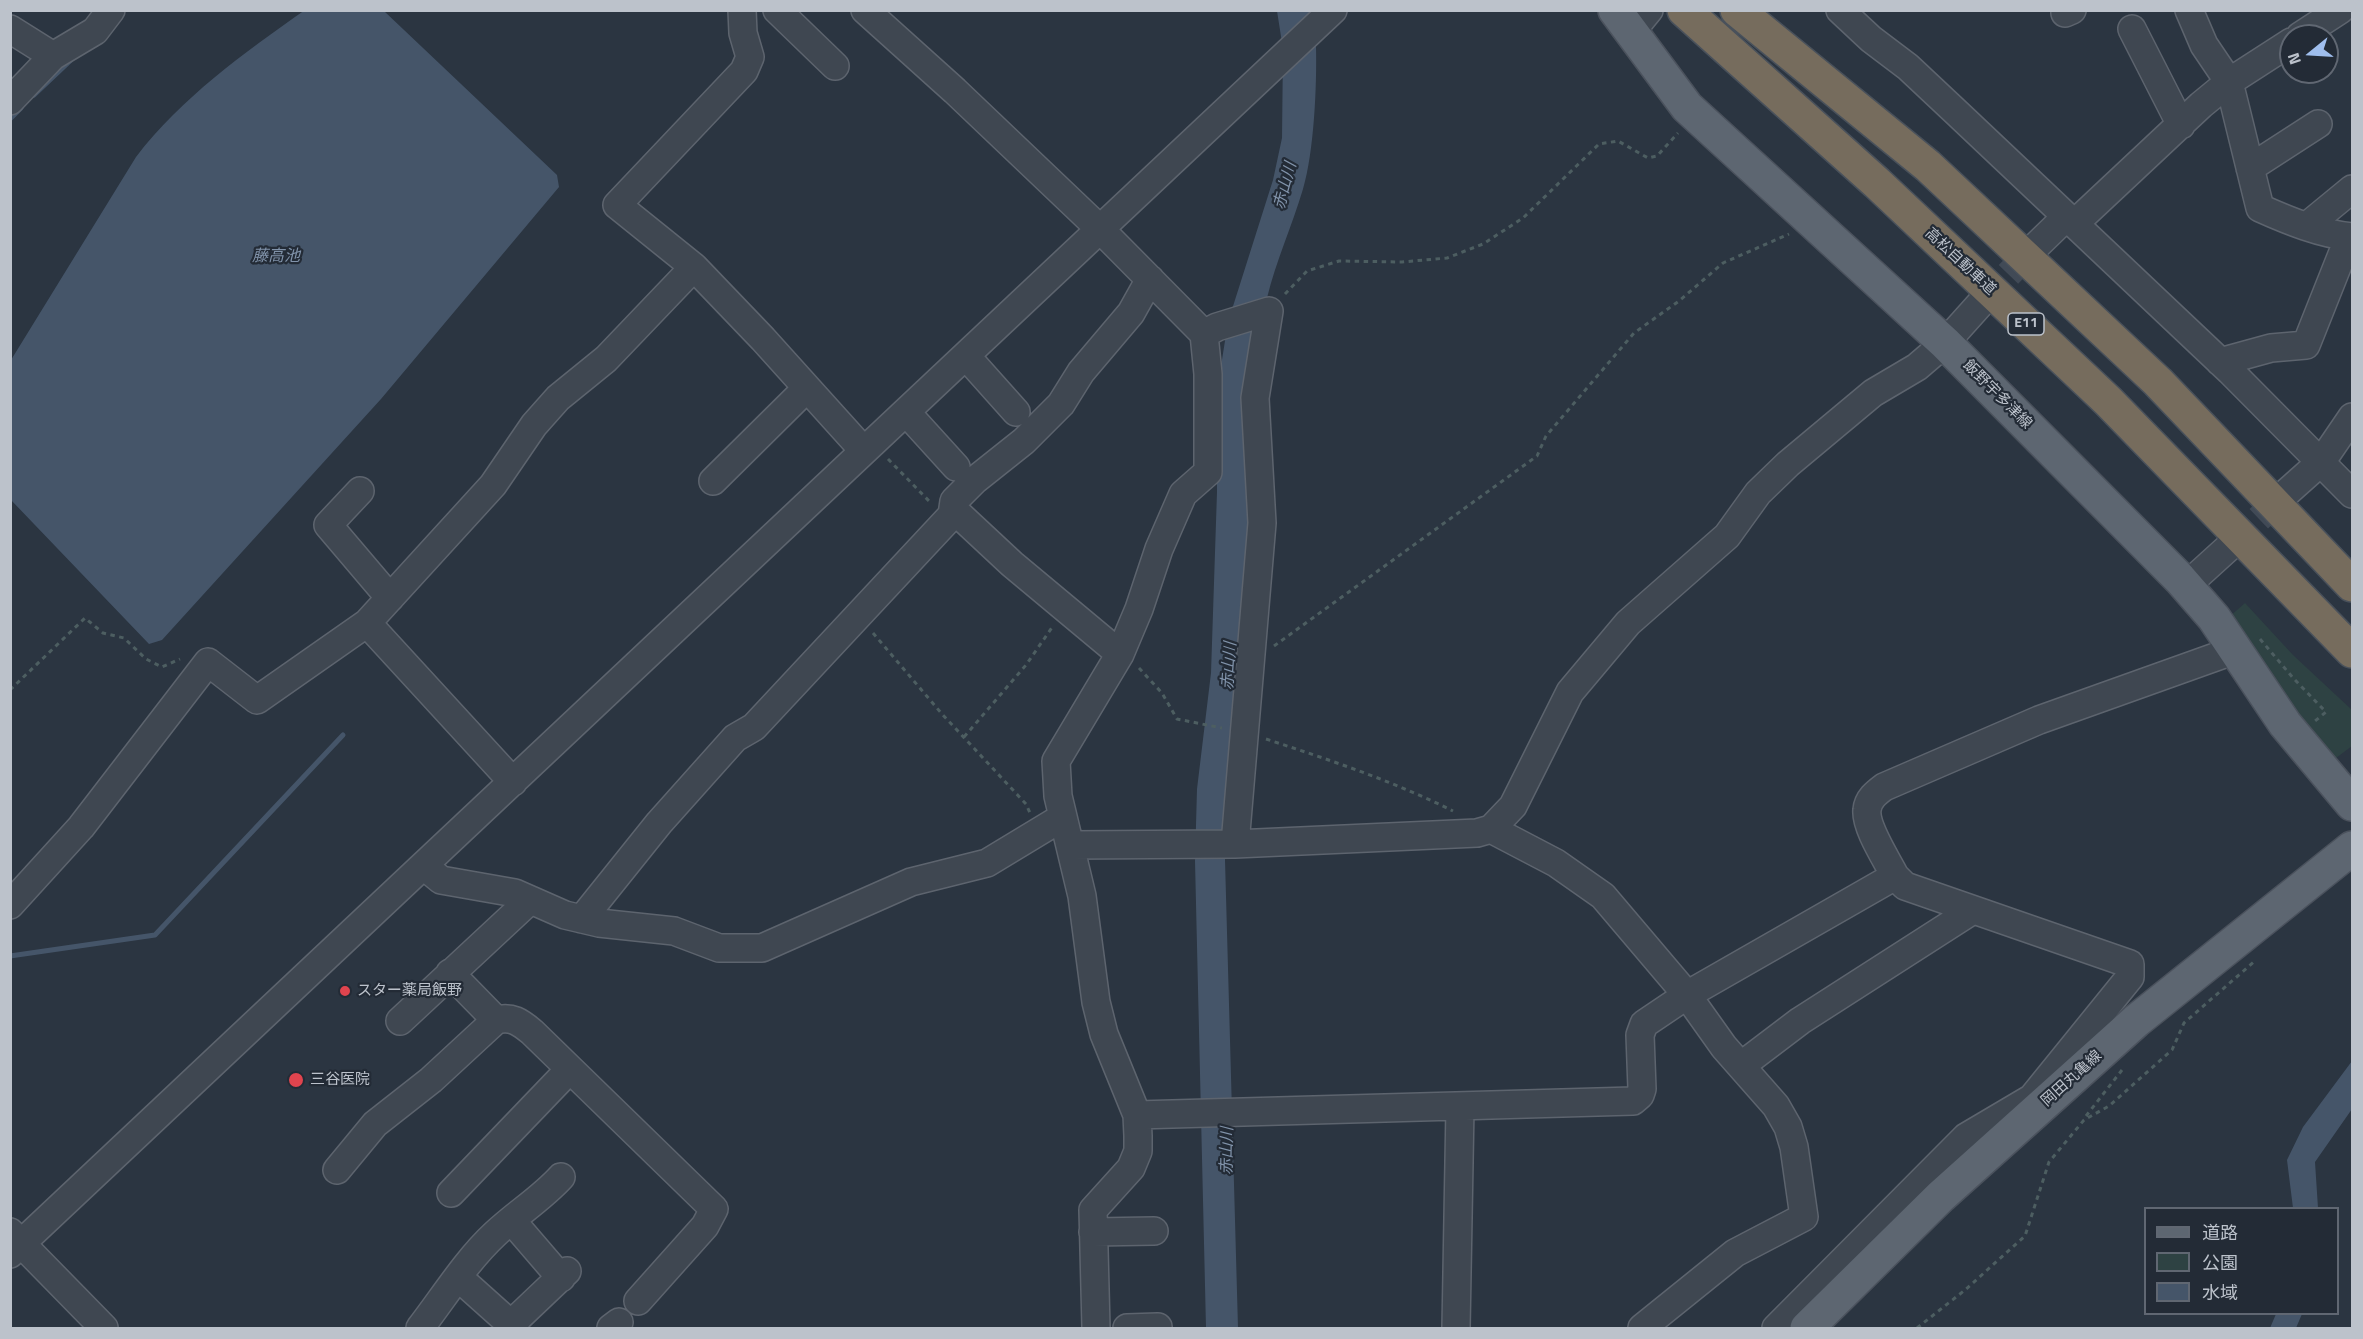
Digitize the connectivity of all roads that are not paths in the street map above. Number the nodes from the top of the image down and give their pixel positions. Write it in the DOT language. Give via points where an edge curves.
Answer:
graph roads {
  1 [pos="111,10"];
  2 [pos="742,10"];
  3 [pos="777,10"];
  4 [pos="865,10"];
  5 [pos="1737,10"];
  6 [pos="1840,10"];
  7 [pos="2189,10"];
  8 [pos="1684,11"];
  9 [pos="2336,12"];
  10 [pos="1329,14"];
  11 [pos="1632,18"];
  12 [pos="2318,24"];
  13 [pos="10,29"];
  14 [pos="2132,29"];
  15 [pos="2279,50"];
  16 [pos="53,56"];
  17 [pos="835,66"];
  18 [pos="2229,82"];
  19 [pos="10,101"];
  20 [pos="2318,124"];
  21 [pos="2181,125"];
  22 [pos="2250,168"];
  23 [pos="2352,189"];
  24 [pos="2070,220"];
  25 [pos="2307,226"];
  26 [pos="1101,230"];
  27 [pos="2351,237"];
  28 [pos="2032,250"];
  29 [pos="694,267"];
  30 [pos="1150,279"];
  31 [pos="1980,304"];
  32 [pos="1210,330"];
  33 [pos="1945,343"];
  34 [pos="966,356"];
  35 [pos="2220,362"];
  36 [pos="807,388"];
  37 [pos="906,412"];
  38 [pos="1016,412"];
  39 [pos="2352,417"];
  40 [pos="868,447"];
  41 [pos="2322,461"];
  42 [pos="956,467"];
  43 [pos="714,481"];
  44 [pos="360,491"];
  45 [pos="2285,494"];
  46 [pos="2352,494"];
  47 [pos="950,514"];
  48 [pos="2229,546"];
  49 [pos="2352,585"];
  50 [pos="2187,586"];
  51 [pos="390,598"];
  52 [pos="368,623"];
  53 [pos="2246,642"];
  54 [pos="2352,651"];
  55 [pos="1120,654"];
  56 [pos="513,782"];
  57 [pos="2352,804"];
  58 [pos="1063,817"];
  59 [pos="1491,828"];
  60 [pos="1235,844"];
  61 [pos="1070,845"];
  62 [pos="2352,848"];
  63 [pos="424,866"];
  64 [pos="1895,876"];
  65 [pos="530,900"];
  66 [pos="10,905"];
  67 [pos="1973,910"];
  68 [pos="582,919"];
  69 [pos="450,973"];
  70 [pos="1687,995"];
  71 [pos="496,1020"];
  72 [pos="400,1021"];
  73 [pos="1742,1065"];
  74 [pos="570,1069"];
  75 [pos="2035,1103"];
  76 [pos="1460,1107"];
  77 [pos="1137,1115"];
  78 [pos="337,1170"];
  79 [pos="561,1177"];
  80 [pos="451,1193"];
  81 [pos="512,1221"];
  82 [pos="1154,1231"];
  83 [pos="1094,1232"];
  84 [pos="14,1243"];
  85 [pos="458,1277"];
  86 [pos="638,1301"];
  87 [pos="511,1327"];
  88 [pos="1158,1327"];
  89 [pos="104,1329"];
  90 [pos="420,1329"];
  91 [pos="1096,1329"];
  92 [pos="1127,1329"];
  93 [pos="1456,1329"];
  94 [pos="1642,1329"];
  95 [pos="1776,1329"];
  96 [pos="1807,1329"];
  1 -- 16 [label="street" via="95,31"];
  2 -- 29 [label="street" via="742,33 750,57 744,71 618,205"];
  3 -- 17 [label="street"];
  4 -- 26 [label="street"];
  5 -- 49 [label="highway" via="1928,166 2158,382"];
  6 -- 24 [label="street" via="1908,67"];
  7 -- 18 [label="street" via="2204,45"];
  8 -- 54 [label="highway, 高松自動車道 / E11" via="1876,183 2108,401"];
  9 -- 12 [label="street"];
  10 -- 26 [label="street"];
  11 -- 33 [label="main road, 飯野宇多津線" via="1687,107"];
  13 -- 16 [label="street"];
  14 -- 21 [label="street"];
  15 -- 18 [label="street"];
  16 -- 19 [label="street"];
  18 -- 21 [label="street"];
  18 -- 22 [label="street"];
  20 -- 22 [label="street"];
  21 -- 24 [label="street"];
  22 -- 25 [label="street" via="2260,208"];
  23 -- 25 [label="street"];
  24 -- 28 [label="street"];
  24 -- 35 [label="street"];
  25 -- 27 [label="street"];
  26 -- 30 [label="street"];
  26 -- 34 [label="street"];
  27 -- 35 [label="street" via="2306,345 2271,348"];
  29 -- 36 [label="street"];
  29 -- 51 [label="street" via="606,359 558,398 534,425 493,485"];
  30 -- 32 [label="street"];
  30 -- 47 [label="street" via="1131,314 1081,372 1061,404 1024,441 975,480 954,501"];
  31 -- 33 [label="street"];
  32 -- 55 [label="street" via="1208,472 1183,494"];
  32 -- 60 [label="street" via="1269,311 1255,398 1262,523"];
  33 -- 50 [label="main road, 飯野宇多津線"];
  33 -- 59 [label="street" via="1917,367 1873,393 1788,464 1758,493 1727,536 1628,623 1570,692 1513,807"];
  34 -- 37 [label="street"];
  34 -- 38 [label="street"];
  35 -- 41 [label="street"];
  36 -- 40 [label="street"];
  36 -- 43 [label="street"];
  37 -- 40 [label="street"];
  37 -- 42 [label="street"];
  39 -- 41 [label="street"];
  40 -- 56 [label="street"];
  41 -- 45 [label="street"];
  41 -- 46 [label="street"];
  44 -- 51 [label="street" via="328,525"];
  47 -- 55 [label="street"];
  47 -- 68 [label="street" via="754,727 735,738 659,823"];
  48 -- 50 [label="street"];
  50 -- 53 [label="main road, 飯野宇多津線" via="2214,618"];
  51 -- 52 [label="street"];
  52 -- 56 [label="street"];
  52 -- 66 [label="street" via="257,700 208,662 81,827"];
  53 -- 57 [label="main road, 飯野宇多津線" via="2285,724"];
  53 -- 64 [label="street" via="2040,720 1884,787 1873,796 1867,809 1869,823"];
  55 -- 58 [label="street" via="1056,761"];
  56 -- 63 [label="street"];
  58 -- 61 [label="street"];
  58 -- 68 [label="street" via="987,863 911,882 762,948 718,948 674,932"];
  59 -- 60 [label="street" via="1477,833"];
  59 -- 70 [label="street" via="1556,863 1603,896"];
  60 -- 61 [label="street"];
  61 -- 77 [label="street" via="1082,896 1096,1002 1104,1034"];
  62 -- 75 [label="main road, 岡田丸亀線"];
  63 -- 65 [label="street" via="441,880 515,893"];
  63 -- 84 [label="street"];
  64 -- 67 [label="street" via="1905,886"];
  64 -- 70 [label="street"];
  65 -- 68 [label="street"];
  65 -- 69 [label="street"];
  67 -- 73 [label="street" via="1800,1021"];
  67 -- 75 [label="street" via="2130,964 2130,977"];
  69 -- 71 [label="street"];
  69 -- 72 [label="street"];
  70 -- 73 [label="street" via="1724,1047"];
  70 -- 76 [label="street" via="1644,1024 1640,1035 1642,1089 1634,1101"];
  71 -- 74 [label="street" via="516,1020"];
  71 -- 78 [label="street" via="431,1080 375,1124"];
  73 -- 94 [label="street" via="1788,1127 1804,1217 1735,1254"];
  74 -- 80 [label="street"];
  74 -- 86 [label="street" via="714,1209 705,1226"];
  75 -- 95 [label="street" via="1966,1137"];
  75 -- 96 [label="main road, 岡田丸亀線"];
  76 -- 77 [label="street"];
  76 -- 93 [label="street"];
  77 -- 83 [label="street" via="1138,1151 1131,1168 1093,1210"];
  79 -- 81 [label="street"];
  81 -- 85 [label="street" via="494,1234"];
  81 -- 87 [label="street" via="564,1274"];
  82 -- 83 [label="street"];
  83 -- 91 [label="street"];
  84 -- 89 [label="street"];
  85 -- 87 [label="street"];
  85 -- 90 [label="street"];
  88 -- 92 [label="street"];
}
